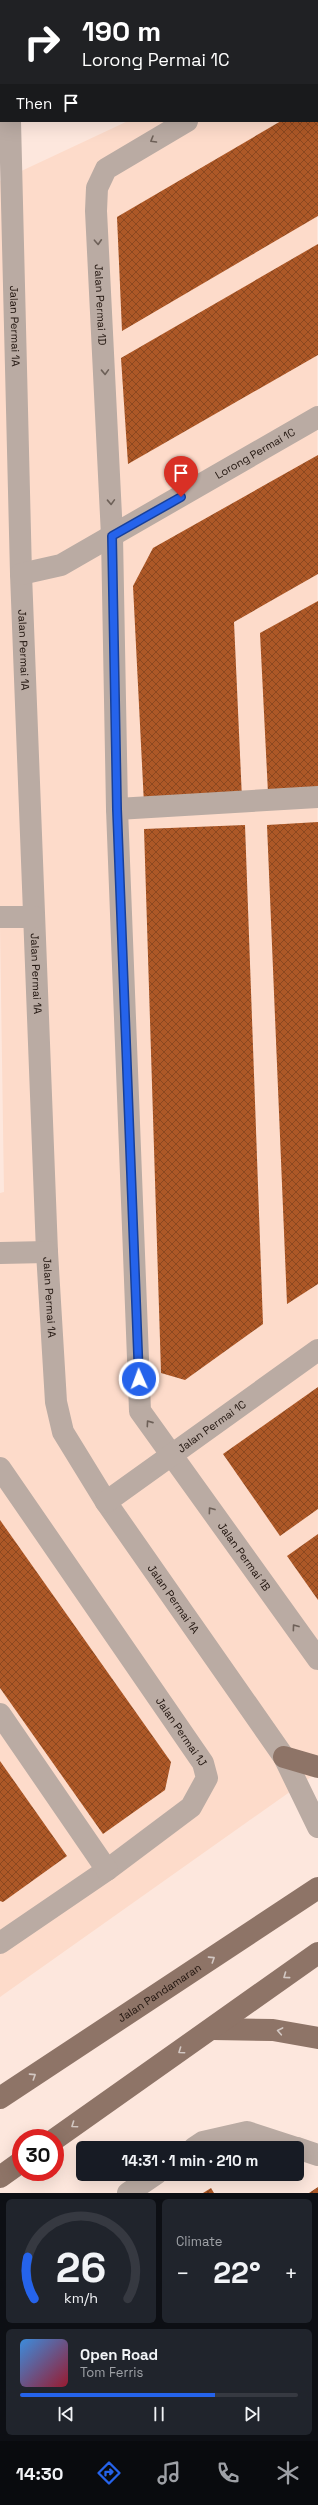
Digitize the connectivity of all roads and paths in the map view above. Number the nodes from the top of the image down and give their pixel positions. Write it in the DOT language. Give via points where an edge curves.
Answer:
graph roads {
  1 [pos="10,122"];
  2 [pos="185,122"];
  3 [pos="7,221"];
  4 [pos="318,417"];
  5 [pos="112,536"];
  6 [pos="21,574"];
  7 [pos="318,797"];
  8 [pos="117,809"];
  9 [pos="0,917"];
  10 [pos="34,917"];
  11 [pos="0,1252"];
  12 [pos="47,1252"];
  13 [pos="318,1350"];
  14 [pos="171,1455"];
  15 [pos="0,1468"];
  16 [pos="106,1502"];
  17 [pos="318,1659"];
  18 [pos="0,1714"];
  19 [pos="284,1757"];
  20 [pos="318,1767"];
  21 [pos="318,1827"];
  22 [pos="107,1870"];
  23 [pos="318,1888"];
  24 [pos="0,1943"];
  25 [pos="318,1953"];
  26 [pos="213,2028"];
  27 [pos="318,2038"];
  28 [pos="0,2098"];
  29 [pos="64,2133"];
  30 [pos="206,2141"];
  31 [pos="275,2141"];
  32 [pos="304,2150"];
  33 [pos="318,2155"];
  34 [pos="12,2168"];
  35 [pos="0,2177"];
  36 [pos="146,2181"];
  37 [pos="128,2193"];
  1 -- 3 [label="street, Jalan Permai 1A"];
  2 -- 5 [label="street, Jalan Permai 1D, one-way" via="106,170 97,188"];
  3 -- 6 [label="street, Jalan Permai 1A"];
  4 -- 5 [label="street, Lorong Permai 1C"];
  5 -- 6 [label="street, Lorong Permai 1C" via="61,566"];
  5 -- 8 [label="street"];
  6 -- 10 [label="street, Jalan Permai 1A"];
  7 -- 8 [label="street"];
  14 -- 8 [label="street, one-way" via="140,1411"];
  9 -- 10 [label="street"];
  10 -- 12 [label="street, Jalan Permai 1A"];
  11 -- 12 [label="street"];
  12 -- 16 [label="street, Jalan Permai 1A" via="58,1409 63,1432"];
  13 -- 14 [label="street, Jalan Permai 1C"];
  14 -- 16 [label="street, Jalan Permai 1C"];
  17 -- 14 [label="street, Jalan Permai 1B, one-way"];
  15 -- 22 [label="street, Jalan Permai 1J" via="203,1763 206,1778 191,1807"];
  16 -- 19 [label="street, Jalan Permai 1A"];
  18 -- 22 [label="street"];
  19 -- 20 [label="main road"];
  19 -- 21 [label="street, Jalan Permai 1A"];
  22 -- 24 [label="street, Jalan Permai 1J"];
  28 -- 23 [label="main road, Jalan Pandamaran, one-way"];
  25 -- 26 [label="main road, one-way"];
  27 -- 26 [label="main road, one-way" via="273,2030"];
  26 -- 29 [label="main road, one-way"];
  30 -- 31 [label="street" via="247,2132"];
  32 -- 33 [label="street"];
  34 -- 35 [label="main road"];
  36 -- 37 [label="street"];
}
